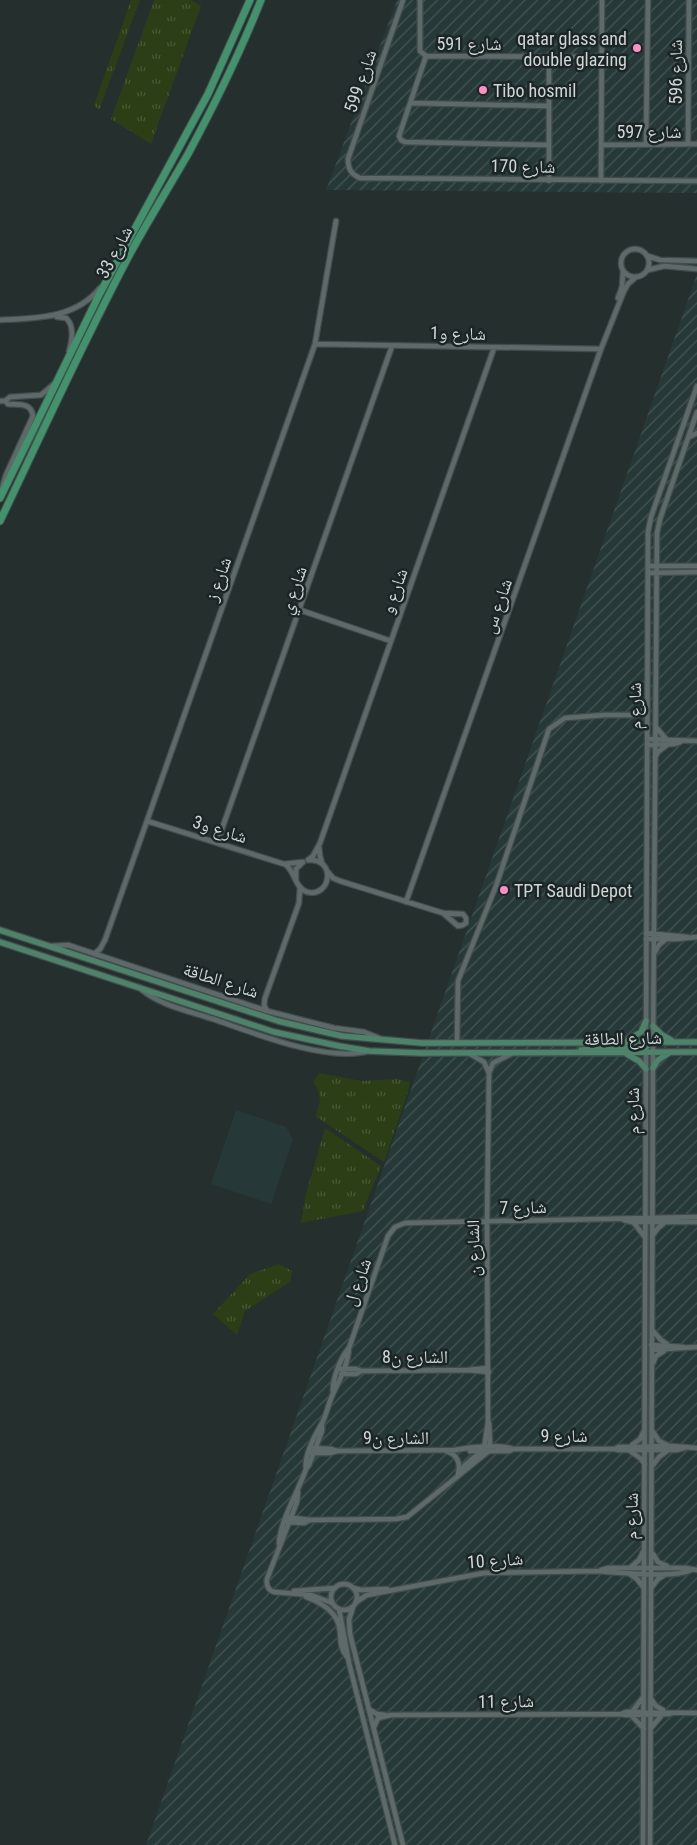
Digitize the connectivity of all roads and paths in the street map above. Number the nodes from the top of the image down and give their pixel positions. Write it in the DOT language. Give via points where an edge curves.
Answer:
graph roads {
  1 [pos="250,0"];
  2 [pos="261,0"];
  3 [pos="403,0"];
  4 [pos="420,0"];
  5 [pos="602,0"];
  6 [pos="648,0"];
  7 [pos="689,0"];
  8 [pos="426,56"];
  9 [pos="549,57"];
  10 [pos="602,57"];
  11 [pos="410,103"];
  12 [pos="549,106"];
  13 [pos="646,144"];
  14 [pos="688,144"];
  15 [pos="697,144"];
  16 [pos="549,145"];
  17 [pos="602,145"];
  18 [pos="350,172"];
  19 [pos="549,181"];
  20 [pos="601,181"];
  21 [pos="697,181"];
  22 [pos="336,221"];
  23 [pos="648,256"];
  24 [pos="697,261"];
  25 [pos="114,266"];
  26 [pos="697,268"];
  27 [pos="623,270"];
  28 [pos="648,270"];
  29 [pos="636,277"];
  30 [pos="43,317"];
  31 [pos="612,318"];
  32 [pos="0,320"];
  33 [pos="315,344"];
  34 [pos="392,346"];
  35 [pos="494,348"];
  36 [pos="601,349"];
  37 [pos="63,368"];
  38 [pos="56,381"];
  39 [pos="697,386"];
  40 [pos="3,401"];
  41 [pos="697,415"];
  42 [pos="697,433"];
  43 [pos="688,438"];
  44 [pos="674,452"];
  45 [pos="682,454"];
  46 [pos="0,497"];
  47 [pos="0,521"];
  48 [pos="658,558"];
  49 [pos="648,566"];
  50 [pos="670,566"];
  51 [pos="697,566"];
  52 [pos="658,569"];
  53 [pos="648,572"];
  54 [pos="672,572"];
  55 [pos="697,572"];
  56 [pos="658,583"];
  57 [pos="300,610"];
  58 [pos="391,641"];
  59 [pos="647,708"];
  60 [pos="637,715"];
  61 [pos="647,722"];
  62 [pos="655,725"];
  63 [pos="697,741"];
  64 [pos="647,742"];
  65 [pos="655,742"];
  66 [pos="667,742"];
  67 [pos="655,758"];
  68 [pos="647,795"];
  69 [pos="655,795"];
  70 [pos="147,821"];
  71 [pos="217,843"];
  72 [pos="320,843"];
  73 [pos="306,861"];
  74 [pos="322,863"];
  75 [pos="284,864"];
  76 [pos="328,872"];
  77 [pos="296,879"];
  78 [pos="344,882"];
  79 [pos="655,884"];
  80 [pos="646,885"];
  81 [pos="324,886"];
  82 [pos="300,887"];
  83 [pos="310,892"];
  84 [pos="406,902"];
  85 [pos="299,903"];
  86 [pos="443,913"];
  87 [pos="654,921"];
  88 [pos="0,930"];
  89 [pos="646,936"];
  90 [pos="655,936"];
  91 [pos="666,937"];
  92 [pos="697,937"];
  93 [pos="105,940"];
  94 [pos="0,942"];
  95 [pos="49,946"];
  96 [pos="654,953"];
  97 [pos="94,954"];
  98 [pos="105,958"];
  99 [pos="265,998"];
  100 [pos="257,1007"];
  101 [pos="267,1011"];
  102 [pos="646,1021"];
  103 [pos="653,1026"];
  104 [pos="384,1041"];
  105 [pos="673,1041"];
  106 [pos="622,1042"];
  107 [pos="457,1043"];
  108 [pos="697,1043"];
  109 [pos="650,1047"];
  110 [pos="670,1052"];
  111 [pos="697,1052"];
  112 [pos="513,1053"];
  113 [pos="562,1053"];
  114 [pos="625,1053"];
  115 [pos="470,1054"];
  116 [pos="653,1068"];
  117 [pos="646,1069"];
  118 [pos="489,1073"];
  119 [pos="645,1202"];
  120 [pos="653,1206"];
  121 [pos="636,1217"];
  122 [pos="663,1217"];
  123 [pos="697,1217"];
  124 [pos="623,1220"];
  125 [pos="645,1220"];
  126 [pos="652,1220"];
  127 [pos="487,1222"];
  128 [pos="632,1222"];
  129 [pos="666,1222"];
  130 [pos="697,1222"];
  131 [pos="395,1227"];
  132 [pos="652,1236"];
  133 [pos="645,1238"];
  134 [pos="645,1284"];
  135 [pos="653,1284"];
  136 [pos="653,1332"];
  137 [pos="669,1347"];
  138 [pos="697,1347"];
  139 [pos="646,1348"];
  140 [pos="653,1348"];
  141 [pos="652,1364"];
  142 [pos="341,1368"];
  143 [pos="488,1370"];
  144 [pos="361,1371"];
  145 [pos="339,1374"];
  146 [pos="645,1427"];
  147 [pos="653,1431"];
  148 [pos="629,1448"];
  149 [pos="646,1448"];
  150 [pos="653,1448"];
  151 [pos="670,1448"];
  152 [pos="697,1448"];
  153 [pos="487,1449"];
  154 [pos="445,1450"];
  155 [pos="312,1451"];
  156 [pos="645,1465"];
  157 [pos="652,1466"];
  158 [pos="458,1475"];
  159 [pos="288,1520"];
  160 [pos="644,1549"];
  161 [pos="652,1549"];
  162 [pos="673,1568"];
  163 [pos="628,1570"];
  164 [pos="644,1570"];
  165 [pos="694,1570"];
  166 [pos="652,1571"];
  167 [pos="669,1573"];
  168 [pos="335,1588"];
  169 [pos="353,1588"];
  170 [pos="644,1588"];
  171 [pos="652,1588"];
  172 [pos="394,1590"];
  173 [pos="278,1592"];
  174 [pos="300,1594"];
  175 [pos="356,1602"];
  176 [pos="332,1603"];
  177 [pos="353,1607"];
  178 [pos="339,1609"];
  179 [pos="644,1641"];
  180 [pos="651,1641"];
  181 [pos="347,1657"];
  182 [pos="644,1696"];
  183 [pos="651,1699"];
  184 [pos="370,1710"];
  185 [pos="644,1713"];
  186 [pos="651,1713"];
  187 [pos="667,1713"];
  188 [pos="697,1713"];
  189 [pos="632,1714"];
  190 [pos="391,1715"];
  191 [pos="374,1727"];
  192 [pos="644,1729"];
  193 [pos="651,1729"];
  194 [pos="643,1816"];
  195 [pos="650,1816"];
  196 [pos="395,1845"];
  197 [pos="403,1845"];
  198 [pos="643,1845"];
  199 [pos="650,1845"];
  1 -- 25 [label="highway, شارع 33" via="204,101"];
  2 -- 47 [label="highway, شارع 33" via="210,111 104,304"];
  3 -- 18 [label="street, شارع 599" via="348,159"];
  4 -- 8 [label="street" via="420,51"];
  5 -- 10 [label="street"];
  6 -- 13 [label="street"];
  7 -- 14 [label="street, شارع 596"];
  8 -- 9 [label="street, شارع 591"];
  8 -- 11 [label="street"];
  9 -- 10 [label="street, شارع 591"];
  9 -- 12 [label="street"];
  10 -- 17 [label="street"];
  11 -- 12 [label="street"];
  11 -- 16 [label="street" via="400,136 405,142"];
  12 -- 16 [label="street"];
  13 -- 14 [label="street, شارع 597"];
  13 -- 17 [label="street, شارع 597"];
  14 -- 15 [label="street, شارع 597"];
  16 -- 19 [label="street"];
  17 -- 20 [label="street"];
  18 -- 19 [label="street, شارع 170" via="360,178"];
  19 -- 20 [label="street, شارع 170"];
  20 -- 21 [label="street, شارع 170"];
  22 -- 33 [label="street, شارع ز"];
  23 -- 24 [label="street" via="660,260"];
  23 -- 27 [label="street" via="639,250 628,251 622,259"];
  23 -- 28 [label="street"];
  25 -- 30 [label="street" via="98,290 78,306 65,313"];
  25 -- 37 [label="highway, شارع 33"];
  26 -- 28 [label="street" via="664,266"];
  27 -- 29 [label="street"];
  27 -- 31 [label="street, شارع س" via="622,287"];
  28 -- 29 [label="street"];
  29 -- 31 [label="street, شارع س" via="626,287"];
  30 -- 32 [label="street"];
  30 -- 37 [label="street" via="63,317 70,322 70,345"];
  31 -- 36 [label="street, شارع س"];
  33 -- 34 [label="street, شارع و1"];
  33 -- 70 [label="street, شارع ز"];
  34 -- 35 [label="street, شارع و1"];
  34 -- 57 [label="street, شارع ي"];
  35 -- 36 [label="street, شارع و1"];
  35 -- 58 [label="street, شارع و"];
  36 -- 84 [label="street, شارع س"];
  37 -- 38 [label="highway, شارع 33"];
  38 -- 40 [label="street" via="41,395 10,397"];
  38 -- 46 [label="highway, شارع 33"];
  39 -- 44 [label="street, شارع م"];
  40 -- 46 [label="street" via="27,406 33,416 6,475"];
  41 -- 43 [label="street, شارع م"];
  42 -- 43 [label="street"];
  43 -- 45 [label="street, شارع م"];
  44 -- 45 [label="street"];
  44 -- 49 [label="street, شارع م" via="649,524"];
  45 -- 48 [label="street, شارع م" via="658,526"];
  48 -- 50 [label="street"];
  48 -- 52 [label="street, شارع م"];
  49 -- 52 [label="street"];
  49 -- 53 [label="street, شارع م"];
  50 -- 51 [label="street"];
  50 -- 52 [label="street"];
  52 -- 53 [label="street"];
  52 -- 54 [label="street"];
  52 -- 56 [label="street, شارع م"];
  53 -- 59 [label="street, شارع م"];
  54 -- 55 [label="street"];
  54 -- 56 [label="street"];
  56 -- 62 [label="street, شارع م"];
  57 -- 58 [label="street"];
  57 -- 71 [label="street, شارع ي"];
  58 -- 72 [label="street, شارع و"];
  59 -- 60 [label="street"];
  59 -- 61 [label="street, شارع م"];
  60 -- 61 [label="street"];
  60 -- 107 [label="street" via="565,718 549,729 496,886 458,981"];
  61 -- 64 [label="street, شارع م"];
  62 -- 65 [label="street, شارع م"];
  62 -- 66 [label="street"];
  63 -- 66 [label="street"];
  64 -- 65 [label="street"];
  64 -- 68 [label="street, شارع م"];
  65 -- 66 [label="street"];
  65 -- 67 [label="street, شارع م"];
  66 -- 67 [label="street"];
  67 -- 69 [label="street, شارع م"];
  68 -- 69 [label="street"];
  68 -- 80 [label="street, شارع م"];
  69 -- 79 [label="street, شارع م"];
  70 -- 71 [label="street, شارع و3"];
  70 -- 93 [label="street, شارع ز"];
  71 -- 75 [label="street, شارع و3"];
  72 -- 73 [label="street, شارع و"];
  72 -- 74 [label="street, شارع و"];
  73 -- 74 [label="street"];
  73 -- 75 [label="street, شارع و3"];
  73 -- 77 [label="street" via="296,869"];
  74 -- 76 [label="street"];
  75 -- 77 [label="street"];
  76 -- 78 [label="street"];
  76 -- 81 [label="street"];
  77 -- 82 [label="street"];
  78 -- 81 [label="street"];
  78 -- 84 [label="street"];
  79 -- 80 [label="street"];
  79 -- 87 [label="street, شارع م"];
  80 -- 89 [label="street, شارع م"];
  81 -- 83 [label="street"];
  82 -- 83 [label="street"];
  82 -- 85 [label="street"];
  83 -- 85 [label="street"];
  84 -- 86 [label="street"];
  85 -- 99 [label="street"];
  86 -- 86 [label="street" via="458,926 466,923 463,914"];
  87 -- 90 [label="street, شارع م"];
  87 -- 91 [label="street"];
  88 -- 95 [label="main road, شارع الطاقة"];
  89 -- 90 [label="street"];
  89 -- 102 [label="street, شارع م"];
  90 -- 91 [label="street"];
  90 -- 96 [label="street, شارع م"];
  91 -- 92 [label="street"];
  91 -- 96 [label="street"];
  93 -- 97 [label="street, شارع ز"];
  93 -- 98 [label="street, شارع ز"];
  94 -- 115 [label="main road, شارع الطاقة" via="306,1040 369,1051"];
  95 -- 97 [label="street, شارع الطاقة" via="68,945"];
  95 -- 104 [label="main road, شارع الطاقة" via="278,1021 342,1036"];
  96 -- 103 [label="street, شارع م"];
  97 -- 98 [label="street, شارع الطاقة"];
  98 -- 100 [label="street, شارع الطاقة"];
  99 -- 100 [label="street"];
  99 -- 101 [label="street"];
  100 -- 101 [label="street, شارع الطاقة"];
  101 -- 104 [label="street, شارع الطاقة" via="364,1032"];
  102 -- 106 [label="main road" via="637,1036"];
  102 -- 109 [label="street, شارع م"];
  103 -- 105 [label="main road"];
  103 -- 109 [label="street, شارع م"];
  104 -- 107 [label="main road, شارع الطاقة"];
  105 -- 108 [label="main road, شارع الطاقة"];
  105 -- 109 [label="main road, شارع الطاقة"];
  106 -- 107 [label="main road, شارع الطاقة"];
  106 -- 109 [label="main road, شارع الطاقة"];
  108 -- 109 [label="main road"];
  109 -- 110 [label="main road, شارع الطاقة"];
  109 -- 113 [label="main road"];
  109 -- 114 [label="main road, شارع الطاقة"];
  109 -- 116 [label="street, شارع م"];
  109 -- 117 [label="street, شارع م"];
  110 -- 111 [label="main road, شارع الطاقة"];
  110 -- 116 [label="main road" via="661,1057"];
  112 -- 113 [label="main road, شارع الطاقة"];
  112 -- 115 [label="main road, شارع الطاقة"];
  112 -- 118 [label="street" via="497,1059"];
  113 -- 114 [label="main road, شارع الطاقة"];
  114 -- 117 [label="main road"];
  115 -- 118 [label="street" via="484,1062"];
  116 -- 120 [label="street, شارع م"];
  117 -- 119 [label="street, شارع م"];
  118 -- 127 [label="street, الشارع ن"];
  119 -- 121 [label="street"];
  119 -- 125 [label="street, شارع م"];
  120 -- 122 [label="street"];
  120 -- 126 [label="street, شارع م"];
  121 -- 124 [label="street, شارع 7"];
  121 -- 125 [label="street, شارع 7"];
  122 -- 123 [label="street, شارع 7"];
  122 -- 126 [label="street, شارع 7"];
  124 -- 127 [label="street, شارع 7"];
  124 -- 128 [label="street, شارع 7"];
  125 -- 126 [label="street, شارع 7"];
  125 -- 128 [label="street, شارع 7"];
  125 -- 133 [label="street, شارع م"];
  126 -- 129 [label="street, شارع 7"];
  126 -- 132 [label="street, شارع م"];
  127 -- 131 [label="street, شارع 7" via="405,1223"];
  127 -- 143 [label="street, الشارع ن"];
  128 -- 133 [label="street"];
  129 -- 130 [label="street, شارع 7"];
  129 -- 132 [label="street"];
  131 -- 142 [label="street, شارع ل" via="388,1236"];
  132 -- 135 [label="street, شارع م"];
  133 -- 134 [label="street, شارع م"];
  134 -- 135 [label="street"];
  134 -- 139 [label="street, شارع م"];
  135 -- 136 [label="street, شارع م"];
  136 -- 137 [label="street"];
  136 -- 140 [label="street, شارع م"];
  137 -- 138 [label="street"];
  137 -- 140 [label="street"];
  137 -- 141 [label="street" via="656,1356"];
  139 -- 140 [label="street"];
  139 -- 146 [label="street, شارع م"];
  140 -- 141 [label="street, شارع م"];
  141 -- 147 [label="street, شارع م"];
  142 -- 144 [label="street, الشارع ن8"];
  142 -- 145 [label="street, شارع ل"];
  143 -- 144 [label="street, الشارع ن8"];
  143 -- 153 [label="street, الشارع ن"];
  144 -- 145 [label="street, الشارع ن8"];
  145 -- 155 [label="street, شارع ل" via="332,1386 333,1394 322,1431"];
  146 -- 148 [label="street" via="640,1439"];
  146 -- 149 [label="street, شارع م"];
  147 -- 150 [label="street, شارع م"];
  147 -- 151 [label="street"];
  148 -- 149 [label="street, شارع 9"];
  148 -- 153 [label="street, شارع 9"];
  148 -- 156 [label="street"];
  149 -- 150 [label="street, شارع 9"];
  149 -- 156 [label="street, شارع م"];
  150 -- 151 [label="street, شارع 9"];
  150 -- 157 [label="street, شارع م"];
  151 -- 152 [label="street, شارع 9"];
  151 -- 157 [label="street"];
  153 -- 154 [label="street, الشارع ن9"];
  153 -- 158 [label="street" via="464,1466"];
  154 -- 155 [label="street, الشارع ن9"];
  154 -- 158 [label="street" via="458,1459"];
  155 -- 159 [label="street, شارع ل" via="305,1463 297,1502"];
  156 -- 160 [label="street, شارع م"];
  157 -- 161 [label="street, شارع م"];
  158 -- 159 [label="street" via="407,1517"];
  159 -- 173 [label="street, شارع ل" via="279,1536 279,1546 267,1580 270,1591"];
  160 -- 163 [label="street" via="639,1560"];
  160 -- 164 [label="street, شارع م"];
  161 -- 162 [label="street" via="658,1562"];
  161 -- 166 [label="street, شارع م"];
  162 -- 165 [label="street, شارع 10"];
  162 -- 166 [label="street, شارع 10"];
  163 -- 164 [label="street, شارع 10"];
  163 -- 170 [label="street"];
  163 -- 172 [label="street, شارع 10" via="484,1573"];
  164 -- 166 [label="street, شارع 10"];
  164 -- 170 [label="street, شارع م"];
  165 -- 167 [label="street, شارع 10"];
  166 -- 167 [label="street, شارع 10"];
  166 -- 171 [label="street, شارع م"];
  167 -- 171 [label="street" via="658,1579"];
  168 -- 169 [label="street" via="342,1584"];
  168 -- 173 [label="street"];
  168 -- 176 [label="street"];
  169 -- 172 [label="street, شارع 10"];
  169 -- 175 [label="street" via="357,1594"];
  170 -- 179 [label="street, شارع م"];
  171 -- 180 [label="street, شارع م"];
  172 -- 175 [label="street, شارع 10" via="366,1595"];
  173 -- 174 [label="street"];
  174 -- 176 [label="street"];
  174 -- 181 [label="street" via="320,1602 333,1614 339,1626 341,1648"];
  175 -- 177 [label="street"];
  176 -- 178 [label="street"];
  177 -- 178 [label="street"];
  177 -- 184 [label="street" via="349,1631"];
  178 -- 181 [label="street"];
  179 -- 180 [label="street"];
  179 -- 182 [label="street, شارع م"];
  180 -- 183 [label="street, شارع م"];
  181 -- 196 [label="street"];
  182 -- 185 [label="street, شارع م"];
  182 -- 189 [label="street"];
  183 -- 186 [label="street, شارع م"];
  183 -- 187 [label="street"];
  184 -- 190 [label="street, شارع 11"];
  184 -- 191 [label="street"];
  185 -- 186 [label="street, شارع 11"];
  185 -- 189 [label="street, شارع 11"];
  185 -- 192 [label="street, شارع م"];
  186 -- 187 [label="street, شارع 11"];
  186 -- 193 [label="street, شارع م"];
  187 -- 188 [label="street, شارع 11"];
  187 -- 193 [label="street" via="656,1720"];
  189 -- 190 [label="street, شارع 11"];
  189 -- 192 [label="street"];
  190 -- 191 [label="street" via="380,1717"];
  191 -- 197 [label="street"];
  192 -- 194 [label="street, شارع م"];
  193 -- 195 [label="street, شارع م"];
  194 -- 195 [label="street"];
  194 -- 198 [label="street, شارع م"];
  195 -- 199 [label="street, شارع م"];
}
